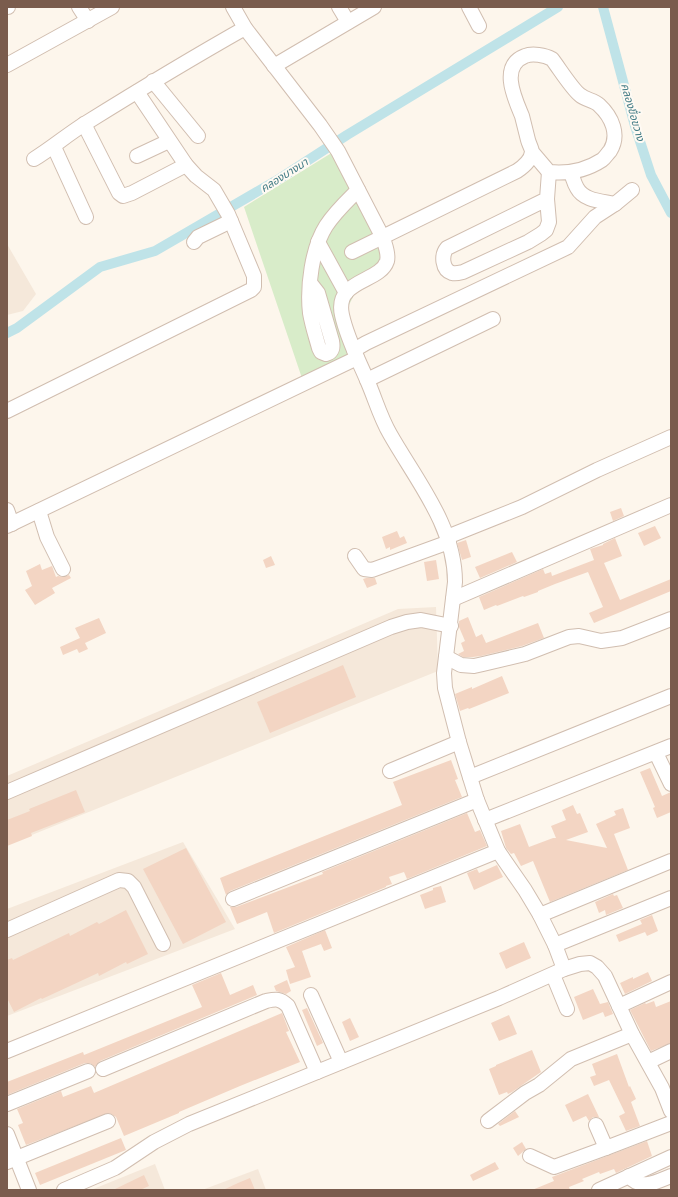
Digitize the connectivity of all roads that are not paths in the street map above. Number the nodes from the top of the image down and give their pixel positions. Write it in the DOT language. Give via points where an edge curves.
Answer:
graph roads {
  1 [pos="79,7"];
  2 [pos="112,7"];
  3 [pos="233,7"];
  4 [pos="339,7"];
  5 [pos="374,7"];
  6 [pos="469,7"];
  7 [pos="88,21"];
  8 [pos="348,22"];
  9 [pos="479,26"];
  10 [pos="245,28"];
  11 [pos="7,65"];
  12 [pos="274,66"];
  13 [pos="153,81"];
  14 [pos="137,92"];
  15 [pos="84,124"];
  16 [pos="198,136"];
  17 [pos="170,141"];
  18 [pos="54,147"];
  19 [pos="532,152"];
  20 [pos="137,156"];
  21 [pos="34,159"];
  22 [pos="186,165"];
  23 [pos="549,172"];
  24 [pos="571,173"];
  25 [pos="358,190"];
  26 [pos="632,190"];
  27 [pos="547,199"];
  28 [pos="615,204"];
  29 [pos="86,217"];
  30 [pos="229,217"];
  31 [pos="383,238"];
  32 [pos="194,242"];
  33 [pos="318,242"];
  34 [pos="352,252"];
  35 [pos="311,284"];
  36 [pos="346,292"];
  37 [pos="493,319"];
  38 [pos="356,354"];
  39 [pos="367,380"];
  40 [pos="7,411"];
  41 [pos="671,437"];
  42 [pos="671,505"];
  43 [pos="7,510"];
  44 [pos="39,511"];
  45 [pos="10,525"];
  46 [pos="448,540"];
  47 [pos="355,556"];
  48 [pos="63,570"];
  49 [pos="453,599"];
  50 [pos="671,619"];
  51 [pos="451,626"];
  52 [pos="446,657"];
  53 [pos="671,696"];
  54 [pos="459,742"];
  55 [pos="671,746"];
  56 [pos="656,753"];
  57 [pos="390,771"];
  58 [pos="470,777"];
  59 [pos="671,784"];
  60 [pos="7,792"];
  61 [pos="477,800"];
  62 [pos="485,820"];
  63 [pos="498,851"];
  64 [pos="671,861"];
  65 [pos="671,898"];
  66 [pos="234,899"];
  67 [pos="540,915"];
  68 [pos="7,930"];
  69 [pos="164,944"];
  70 [pos="555,945"];
  71 [pos="559,972"];
  72 [pos="671,982"];
  73 [pos="311,995"];
  74 [pos="619,1006"];
  75 [pos="567,1009"];
  76 [pos="632,1034"];
  77 [pos="7,1051"];
  78 [pos="671,1051"];
  79 [pos="341,1062"];
  80 [pos="648,1062"];
  81 [pos="103,1069"];
  82 [pos="88,1071"];
  83 [pos="317,1072"];
  84 [pos="7,1104"];
  85 [pos="671,1111"];
  86 [pos="108,1121"];
  87 [pos="488,1121"];
  88 [pos="671,1123"];
  89 [pos="596,1125"];
  90 [pos="7,1134"];
  91 [pos="606,1148"];
  92 [pos="530,1156"];
  93 [pos="671,1157"];
  94 [pos="12,1160"];
  95 [pos="629,1176"];
  96 [pos="671,1176"];
  97 [pos="29,1190"];
  98 [pos="64,1190"];
  99 [pos="599,1190"];
  1 -- 7 [label="street"];
  2 -- 7 [label="street"];
  3 -- 10 [label="street"];
  4 -- 8 [label="street"];
  5 -- 8 [label="street"];
  6 -- 9 [label="street"];
  7 -- 11 [label="street"];
  8 -- 12 [label="street"];
  10 -- 12 [label="street"];
  10 -- 13 [label="street"];
  12 -- 25 [label="street" via="338,151"];
  13 -- 14 [label="street"];
  13 -- 16 [label="street"];
  14 -- 15 [label="street"];
  14 -- 17 [label="street"];
  15 -- 18 [label="street"];
  15 -- 22 [label="street" via="119,193 123,196"];
  17 -- 20 [label="street"];
  17 -- 22 [label="street"];
  18 -- 21 [label="street"];
  18 -- 29 [label="street"];
  19 -- 23 [label="street"];
  19 -- 24 [label="street" via="511,85 511,74 518,60 533,55 552,59 580,95 600,105 615,130 614,142 604,159 588,168"];
  19 -- 31 [label="street" via="525,166 517,171"];
  22 -- 30 [label="street" via="214,190"];
  23 -- 24 [label="street"];
  23 -- 27 [label="street"];
  24 -- 28 [label="street" via="582,195"];
  25 -- 31 [label="street"];
  25 -- 33 [label="street" via="337,211"];
  26 -- 28 [label="street"];
  27 -- 27 [label="street" via="447,248 442,258 445,267 451,273 463,272 541,234 549,222"];
  28 -- 38 [label="street" via="596,217 568,247 366,343"];
  30 -- 32 [label="street"];
  30 -- 40 [label="street" via="254,276 254,287 251,290"];
  31 -- 34 [label="street"];
  31 -- 36 [label="street" via="388,256 385,266"];
  33 -- 35 [label="street"];
  33 -- 36 [label="street"];
  36 -- 38 [label="street" via="342,298 341,314"];
  37 -- 39 [label="street"];
  38 -- 39 [label="street"];
  38 -- 44 [label="street"];
  39 -- 46 [label="street" via="389,432 434,506"];
  41 -- 46 [label="street"];
  42 -- 49 [label="street"];
  43 -- 45 [label="street"];
  44 -- 45 [label="street"];
  44 -- 48 [label="street" via="47,538"];
  46 -- 47 [label="street" via="372,570 364,569"];
  46 -- 49 [label="street" via="456,570"];
  49 -- 51 [label="street"];
  50 -- 52 [label="street" via="622,638 602,641 569,637 525,654 474,666 461,665"];
  51 -- 52 [label="street"];
  51 -- 60 [label="street" via="421,620 391,627"];
  52 -- 54 [label="street" via="445,688"];
  53 -- 58 [label="street"];
  54 -- 57 [label="street"];
  54 -- 58 [label="street"];
  55 -- 56 [label="street"];
  56 -- 59 [label="street"];
  56 -- 62 [label="street"];
  58 -- 61 [label="street"];
  61 -- 62 [label="street"];
  61 -- 66 [label="street"];
  62 -- 63 [label="street"];
  63 -- 67 [label="street"];
  63 -- 77 [label="street"];
  64 -- 67 [label="street"];
  65 -- 70 [label="street"];
  67 -- 70 [label="street"];
  68 -- 69 [label="street" via="119,880 128,881 134,887"];
  70 -- 71 [label="street"];
  71 -- 74 [label="street" via="590,963 605,976"];
  71 -- 75 [label="street"];
  71 -- 79 [label="street"];
  72 -- 74 [label="street"];
  73 -- 79 [label="street"];
  74 -- 76 [label="street"];
  76 -- 80 [label="street"];
  76 -- 87 [label="street" via="571,1059"];
  78 -- 80 [label="street"];
  79 -- 83 [label="street"];
  80 -- 85 [label="street"];
  81 -- 83 [label="street" via="275,999 282,1000 288,1006"];
  82 -- 84 [label="street"];
  83 -- 98 [label="street" via="178,1129 115,1168"];
  86 -- 94 [label="street"];
  88 -- 91 [label="street"];
  89 -- 91 [label="street"];
  90 -- 94 [label="street"];
  91 -- 92 [label="street" via="554,1167"];
  93 -- 95 [label="street"];
  94 -- 97 [label="street"];
  95 -- 96 [label="street" via="634,1182 643,1185"];
  95 -- 99 [label="street"];
}
